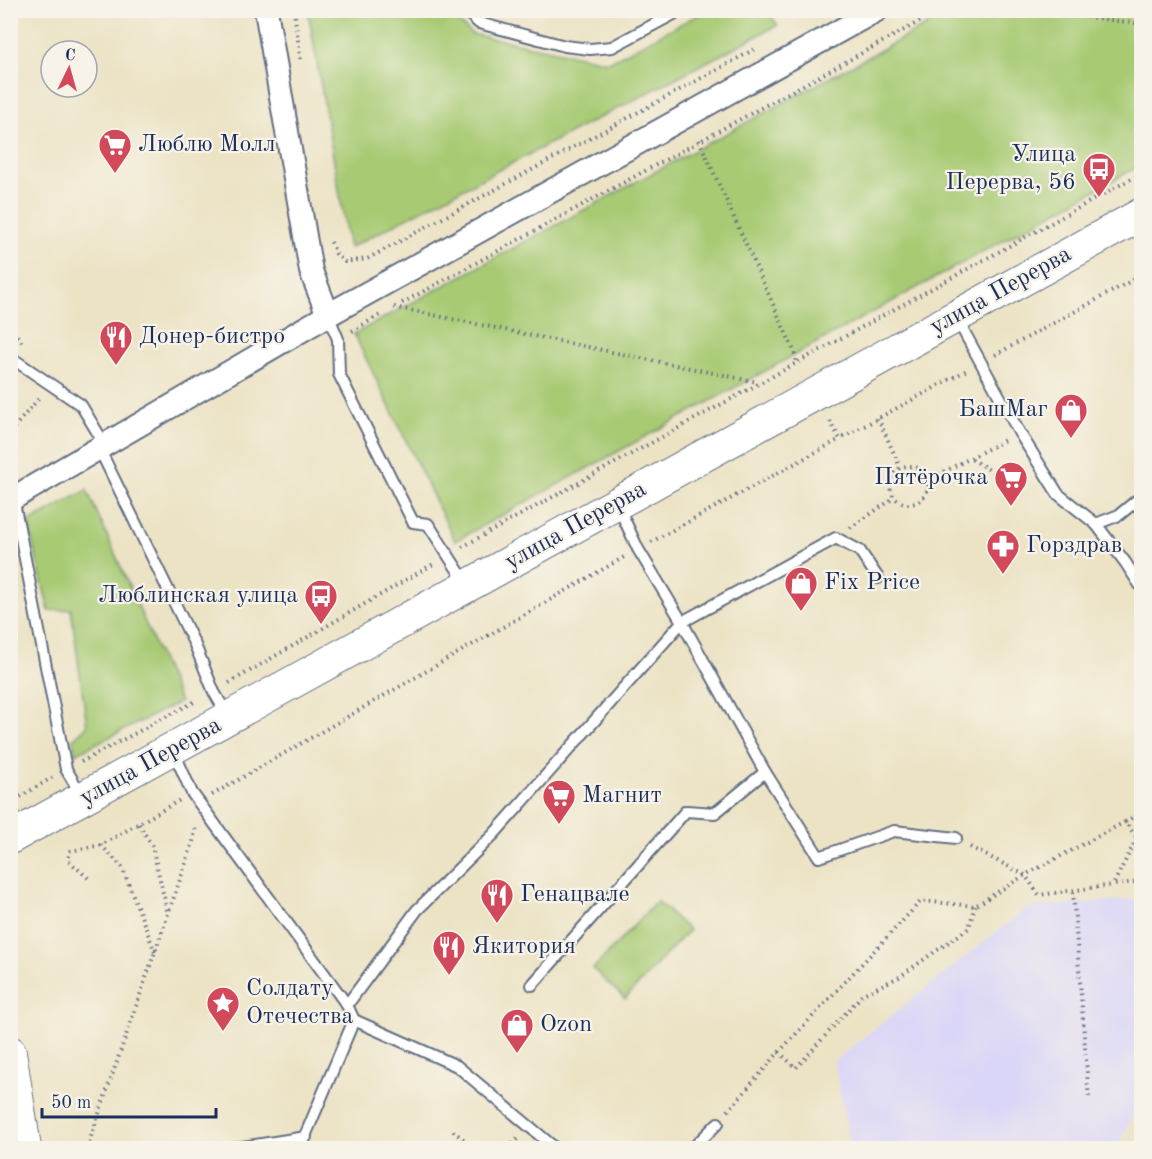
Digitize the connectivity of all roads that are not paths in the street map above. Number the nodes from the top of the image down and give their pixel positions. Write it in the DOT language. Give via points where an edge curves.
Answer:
graph roads {
  1 [pos="266,10"];
  2 [pos="465,10"];
  3 [pos="681,10"];
  4 [pos="877,10"];
  5 [pos="1142,214"];
  6 [pos="328,315"];
  7 [pos="956,316"];
  8 [pos="10,357"];
  9 [pos="102,446"];
  10 [pos="12,493"];
  11 [pos="1142,496"];
  12 [pos="616,503"];
  13 [pos="1096,524"];
  14 [pos="878,578"];
  15 [pos="468,586"];
  16 [pos="1142,588"];
  17 [pos="682,622"];
  18 [pos="230,718"];
  19 [pos="173,750"];
  20 [pos="765,772"];
  21 [pos="84,799"];
  22 [pos="10,838"];
  23 [pos="956,838"];
  24 [pos="532,985"];
  25 [pos="347,1005"];
  26 [pos="354,1020"];
  27 [pos="10,1052"];
  28 [pos="718,1123"];
  29 [pos="306,1137"];
  30 [pos="25,1149"];
  31 [pos="236,1149"];
  32 [pos="300,1149"];
  33 [pos="555,1149"];
  34 [pos="693,1149"];
  1 -- 6 [label="street" via="311,272"];
  2 -- 3 [label="lane" via="479,23 590,49 612,47"];
  4 -- 6 [label="street"];
  5 -- 7 [label="main road, улица Перерва"];
  6 -- 9 [label="street"];
  6 -- 15 [label="lane" via="338,339 339,374 413,522 428,524"];
  7 -- 12 [label="main road, улица Перерва"];
  7 -- 13 [label="lane" via="1019,432 1058,494"];
  8 -- 9 [label="lane" via="81,405"];
  9 -- 10 [label="street"];
  9 -- 18 [label="lane" via="214,692"];
  10 -- 21 [label="lane" via="66,769"];
  11 -- 13 [label="lane" via="1119,514"];
  12 -- 15 [label="main road, улица Перерва"];
  12 -- 17 [label="lane" via="638,549"];
  13 -- 16 [label="lane"];
  14 -- 17 [label="lane" via="860,551 836,538"];
  15 -- 18 [label="main road, улица Перерва"];
  17 -- 20 [label="lane"];
  17 -- 25 [label="lane" via="494,834 417,910"];
  18 -- 19 [label="main road, улица Перерва"];
  19 -- 21 [label="main road, улица Перерва"];
  19 -- 25 [label="lane" via="196,798"];
  20 -- 23 [label="lane" via="819,857 894,831"];
  20 -- 24 [label="lane" via="715,813 686,812"];
  21 -- 22 [label="main road, улица Перерва"];
  25 -- 26 [label="lane"];
  26 -- 29 [label="lane"];
  26 -- 33 [label="lane" via="457,1066"];
  27 -- 30 [label="main road"];
  28 -- 34 [label="lane"];
  29 -- 31 [label="lane"];
  29 -- 32 [label="lane"];
}
